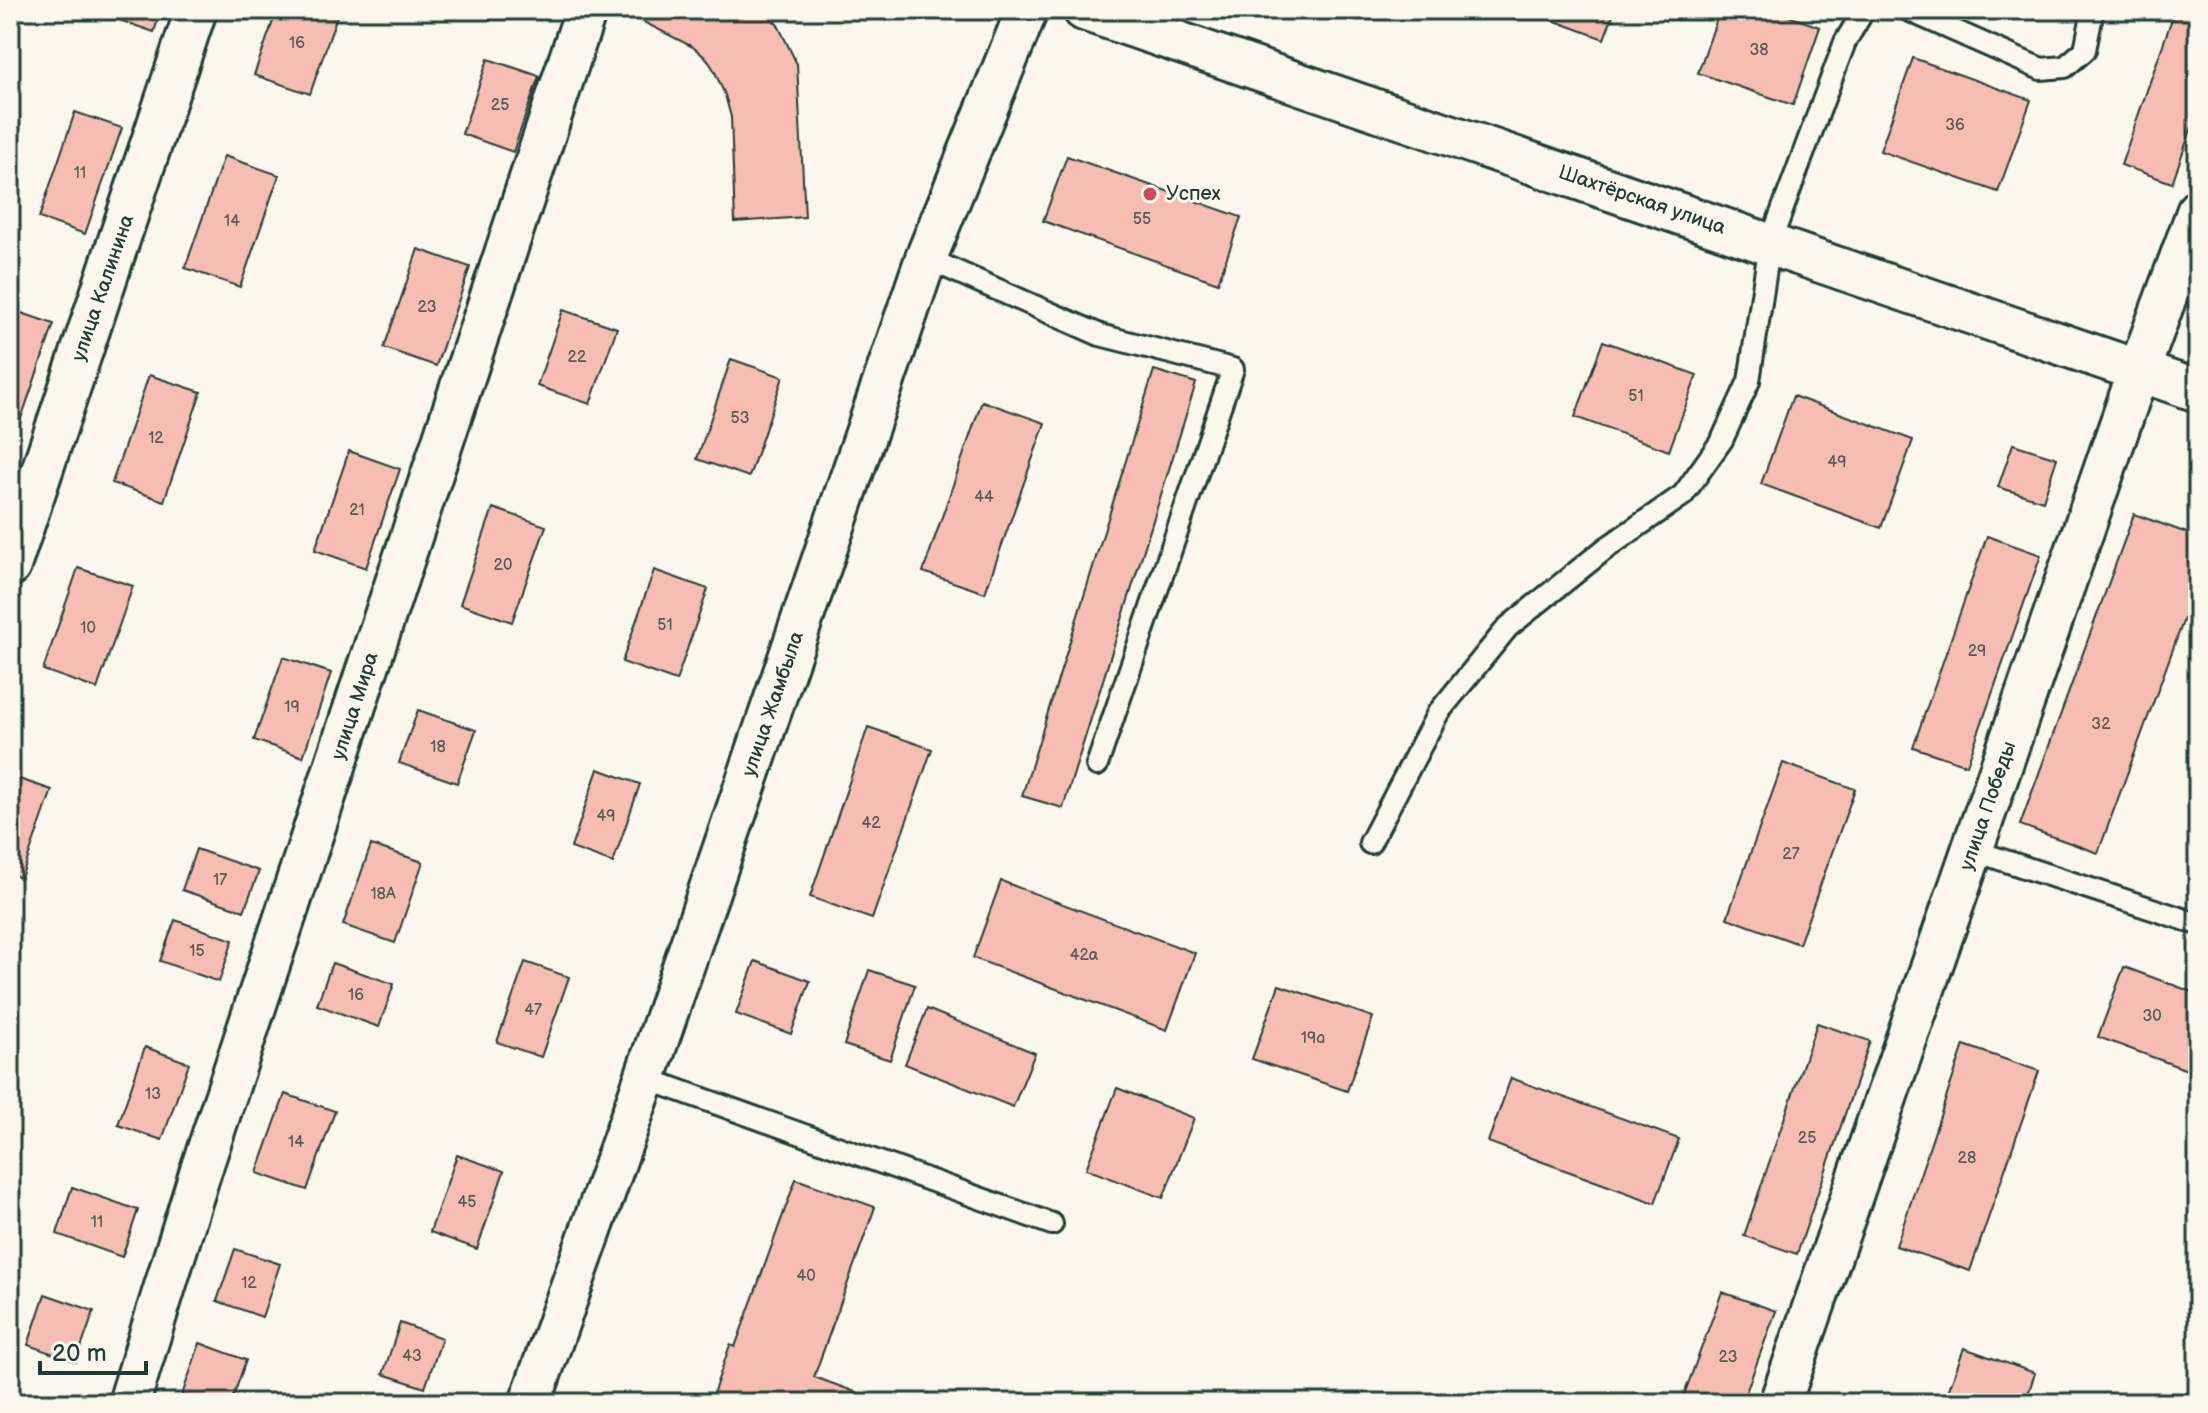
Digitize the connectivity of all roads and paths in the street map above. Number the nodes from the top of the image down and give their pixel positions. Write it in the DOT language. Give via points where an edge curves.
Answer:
graph roads {
  1 [pos="196,10"];
  2 [pos="586,10"];
  3 [pos="1027,10"];
  4 [pos="1084,10"];
  5 [pos="1864,10"];
  6 [pos="1908,10"];
  7 [pos="2093,10"];
  8 [pos="2198,210"];
  9 [pos="1770,243"];
  10 [pos="926,258"];
  11 [pos="2139,370"];
  12 [pos="2198,391"];
  13 [pos="10,566"];
  14 [pos="1097,765"];
  15 [pos="1370,843"];
  16 [pos="1972,850"];
  17 [pos="2198,924"];
  18 [pos="645,1078"];
  19 [pos="1052,1224"];
  20 [pos="129,1403"];
  21 [pos="530,1403"];
  22 [pos="1780,1403"];
  1 -- 13 [label="street, улица Калинина"];
  2 -- 20 [label="street, улица Мира" via="200,1173"];
  3 -- 10 [label="street, улица Жамбыла"];
  4 -- 9 [label="street, Шахтёрская улица"];
  5 -- 9 [label="lane" via="1845,42"];
  6 -- 7 [label="lane" via="2041,69 2065,67 2085,50"];
  8 -- 11 [label="street, улица Победы"];
  9 -- 11 [label="street, Шахтёрская улица"];
  9 -- 15 [label="lane" via="1749,381 1722,440 1683,495 1508,627 1438,713"];
  10 -- 14 [label="lane" via="1100,335 1233,369"];
  10 -- 18 [label="street, улица Жамбыла"];
  11 -- 12 [label="street, Шахтёрская улица"];
  11 -- 16 [label="street, улица Победы"];
  16 -- 17 [label="lane"];
  16 -- 22 [label="street, улица Победы"];
  18 -- 19 [label="lane"];
  18 -- 21 [label="street, улица Жамбыла"];
}
